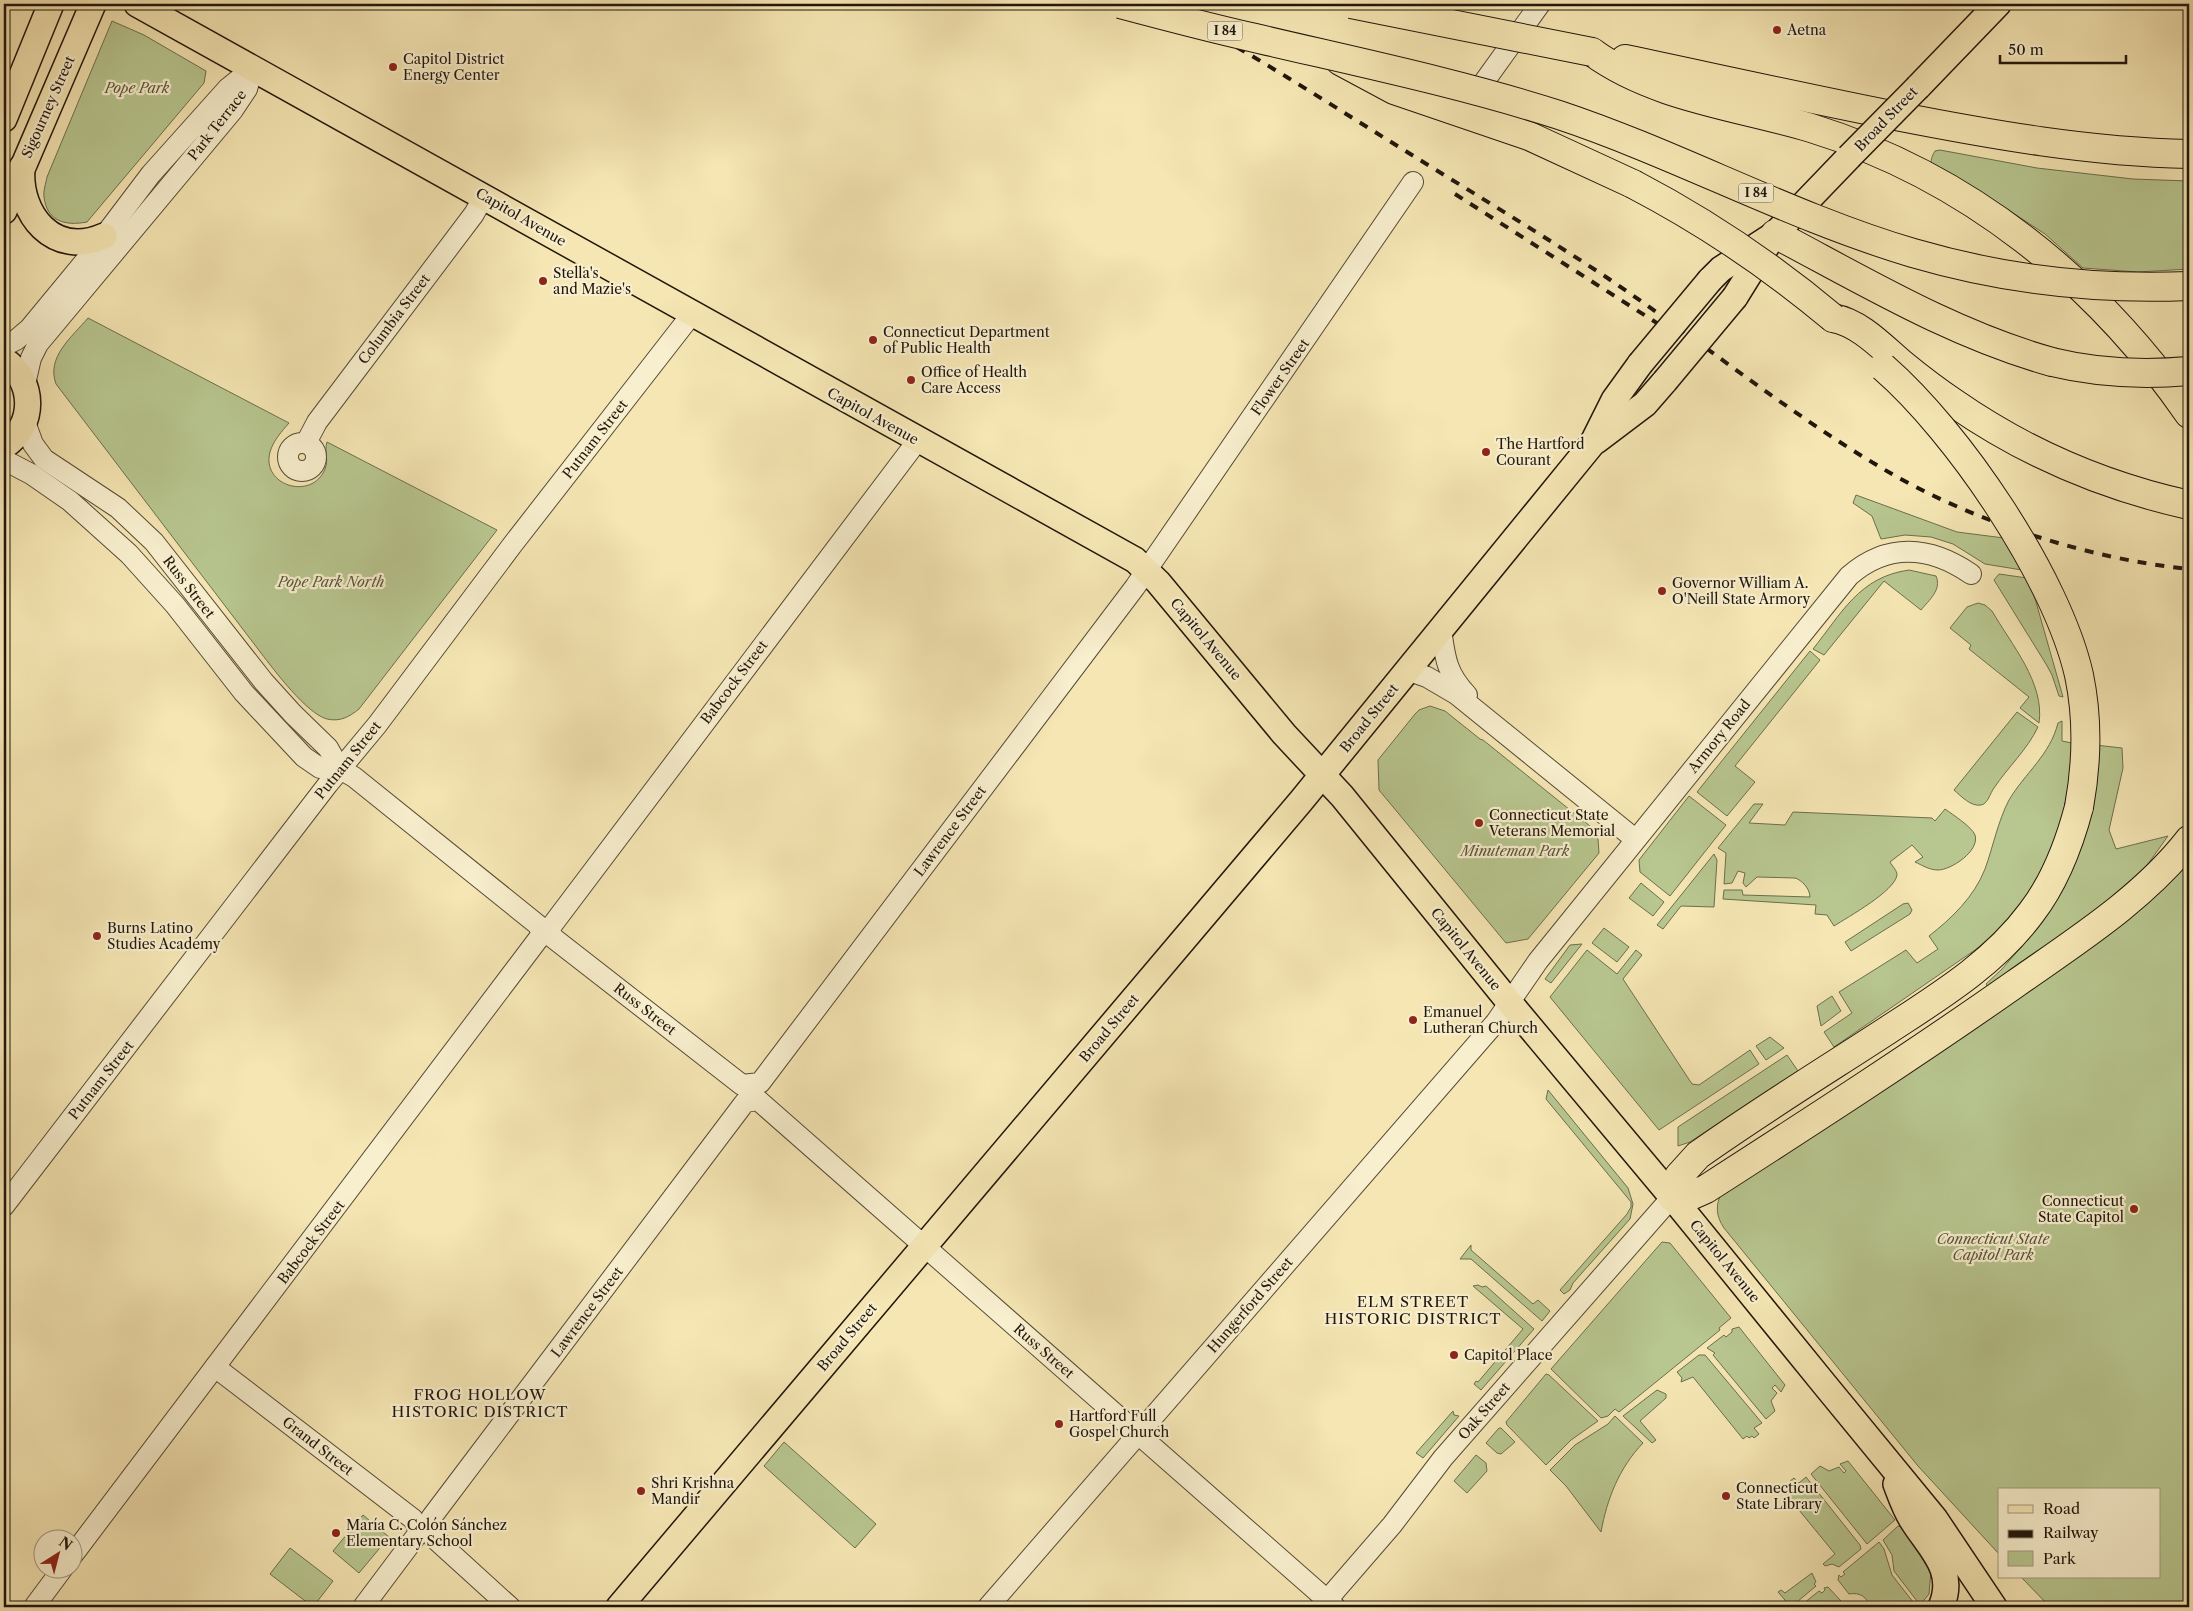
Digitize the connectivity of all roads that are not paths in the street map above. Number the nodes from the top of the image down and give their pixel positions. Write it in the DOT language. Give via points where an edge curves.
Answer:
graph roads {
  1 [pos="51,4"];
  2 [pos="137,4"];
  3 [pos="1120,4"];
  4 [pos="1351,4"];
  5 [pos="1540,4"];
  6 [pos="1998,4"];
  7 [pos="91,7"];
  8 [pos="37,38"];
  9 [pos="1592,52"];
  10 [pos="72,53"];
  11 [pos="1332,56"];
  12 [pos="254,68"];
  13 [pos="1479,88"];
  14 [pos="4,119"];
  15 [pos="2189,154"];
  16 [pos="22,164"];
  17 [pos="1413,182"];
  18 [pos="484,196"];
  19 [pos="4,211"];
  20 [pos="1775,234"];
  21 [pos="104,236"];
  22 [pos="2189,286"];
  23 [pos="2099,304"];
  24 [pos="692,314"];
  25 [pos="1833,318"];
  26 [pos="4,346"];
  27 [pos="4,360"];
  28 [pos="2189,371"];
  29 [pos="25,384"];
  30 [pos="2189,388"];
  31 [pos="2189,414"];
  32 [pos="25,422"];
  33 [pos="918,440"];
  34 [pos="306,443"];
  35 [pos="1592,444"];
  36 [pos="4,446"];
  37 [pos="4,460"];
  38 [pos="2189,505"];
  39 [pos="1146,570"];
  40 [pos="1971,574"];
  41 [pos="1441,629"];
  42 [pos="1407,670"];
  43 [pos="1476,709"];
  44 [pos="340,769"];
  45 [pos="1322,776"];
  46 [pos="1635,839"];
  47 [pos="2189,840"];
  48 [pos="545,925"];
  49 [pos="1509,1002"];
  50 [pos="751,1092"];
  51 [pos="1672,1197"];
  52 [pos="6,1198"];
  53 [pos="924,1247"];
  54 [pos="216,1367"];
  55 [pos="1138,1433"];
  56 [pos="1888,1461"];
  57 [pos="424,1528"];
  58 [pos="82,1543"];
  59 [pos="56,1578"];
  60 [pos="1327,1605"];
  61 [pos="34,1607"];
  62 [pos="363,1607"];
  63 [pos="510,1607"];
  64 [pos="619,1607"];
  65 [pos="988,1607"];
  66 [pos="1941,1607"];
  67 [pos="1994,1607"];
  1 -- 8 [label="main road"];
  2 -- 12 [label="main road, Capitol Avenue"];
  3 -- 11 [label="highway, I 84, bridge"];
  4 -- 9 [label="highway, bridge"];
  5 -- 13 [label="street"];
  6 -- 20 [label="main road, Broad Street, bridge"];
  7 -- 10 [label="main road, Sigourney Street"];
  8 -- 10 [label="main road"];
  8 -- 14 [label="main road"];
  9 -- 15 [label="highway" via="1861,109 2012,137 2109,150"];
  9 -- 23 [label="highway" via="1613,67 1654,85 1813,129 1899,161 2009,226 2057,264"];
  10 -- 16 [label="main road, Sigourney Street"];
  11 -- 22 [label="highway, I 84, bridge" via="1461,87 1567,118 1848,230 1938,260 2069,283 2120,287"];
  11 -- 25 [label="highway, bridge" via="1394,90 1528,136 1639,187 1736,245"];
  12 -- 18 [label="main road, Capitol Avenue"];
  12 -- 21 [label="street, Park Terrace" via="230,85 200,118 151,174"];
  12 -- 29 [label="street, Park Terrace" via="247,89 232,110 40,341"];
  16 -- 19 [label="main road, Sigourney Street"];
  16 -- 21 [label="main road" via="28,205 44,230 74,242"];
  17 -- 39 [label="street, Flower Street"];
  18 -- 24 [label="main road, Capitol Avenue"];
  18 -- 34 [label="street, Columbia Street" via="474,214 316,422"];
  20 -- 28 [label="highway, bridge" via="1939,318 2052,362 2122,372"];
  20 -- 35 [label="main road, Broad Street, bridge" via="1735,297 1665,382 1645,404"];
  20 -- 35 [label="main road, Broad Street, bridge" via="1721,269 1710,280 1614,400"];
  21 -- 26 [label="street, Park Terrace" via="29,329"];
  23 -- 30 [label="highway" via="2144,341"];
  23 -- 31 [label="highway" via="2158,372"];
  24 -- 33 [label="main road, Capitol Avenue"];
  24 -- 44 [label="street, Putnam Street"];
  25 -- 38 [label="highway" via="1859,330 1968,413 2036,452 2100,480"];
  25 -- 51 [label="highway, bridge" via="1848,336 1910,392 1946,435 1999,509 2043,583 2067,636 2080,683 2086,742 2079,807 2066,849 2047,889 2023,924 1997,951 1940,996 1698,1155 1679,1176"];
  27 -- 29 [label="main road" via="17,371"];
  29 -- 32 [label="main road" via="28,398"];
  32 -- 36 [label="main road" via="16,437"];
  32 -- 44 [label="street, Russ Street" via="33,444 44,459 118,508 154,542 264,682 328,748"];
  33 -- 39 [label="main road, Capitol Avenue" via="1134,560"];
  33 -- 48 [label="street, Babcock Street"];
  35 -- 41 [label="main road, Broad Street"];
  37 -- 44 [label="street, Russ Street" via="52,488 116,541 156,583 276,729 315,766"];
  39 -- 45 [label="main road, Capitol Avenue"];
  39 -- 50 [label="street, Lawrence Street"];
  40 -- 46 [label="street, Armory Road" via="1942,557 1916,552 1883,556 1854,571"];
  41 -- 42 [label="main road, Broad Street"];
  41 -- 43 [label="street" via="1448,668"];
  42 -- 43 [label="street" via="1427,677"];
  42 -- 45 [label="main road, Broad Street"];
  43 -- 46 [label="street"];
  44 -- 48 [label="street, Russ Street"];
  44 -- 52 [label="street, Putnam Street"];
  45 -- 49 [label="main road, Capitol Avenue" via="1342,796"];
  45 -- 53 [label="main road, Broad Street"];
  46 -- 49 [label="street, Armory Road" via="1532,968"];
  47 -- 51 [label="highway" via="2135,895 1996,997 1706,1189 1688,1197"];
  48 -- 50 [label="street, Russ Street" via="552,937"];
  48 -- 54 [label="street, Babcock Street" via="537,942"];
  49 -- 51 [label="main road, Capitol Avenue"];
  49 -- 55 [label="street, Hungerford Street" via="1490,1029"];
  50 -- 53 [label="street, Russ Street"];
  50 -- 57 [label="street, Lawrence Street"];
  51 -- 56 [label="main road, Capitol Avenue"];
  51 -- 60 [label="street, Oak Street" via="1448,1452"];
  53 -- 55 [label="street, Russ Street"];
  53 -- 64 [label="main road, Broad Street"];
  54 -- 57 [label="street, Grand Street"];
  54 -- 58 [label="street, Babcock Street"];
  55 -- 60 [label="street, Russ Street"];
  55 -- 65 [label="street, Hungerford Street"];
  56 -- 66 [label="main road" via="1906,1509 1946,1576 1946,1592"];
  56 -- 67 [label="main road, Capitol Avenue" via="1949,1538"];
  57 -- 62 [label="street, Lawrence Street"];
  57 -- 63 [label="street, Grand Street"];
  59 -- 61 [label="street"];
}
